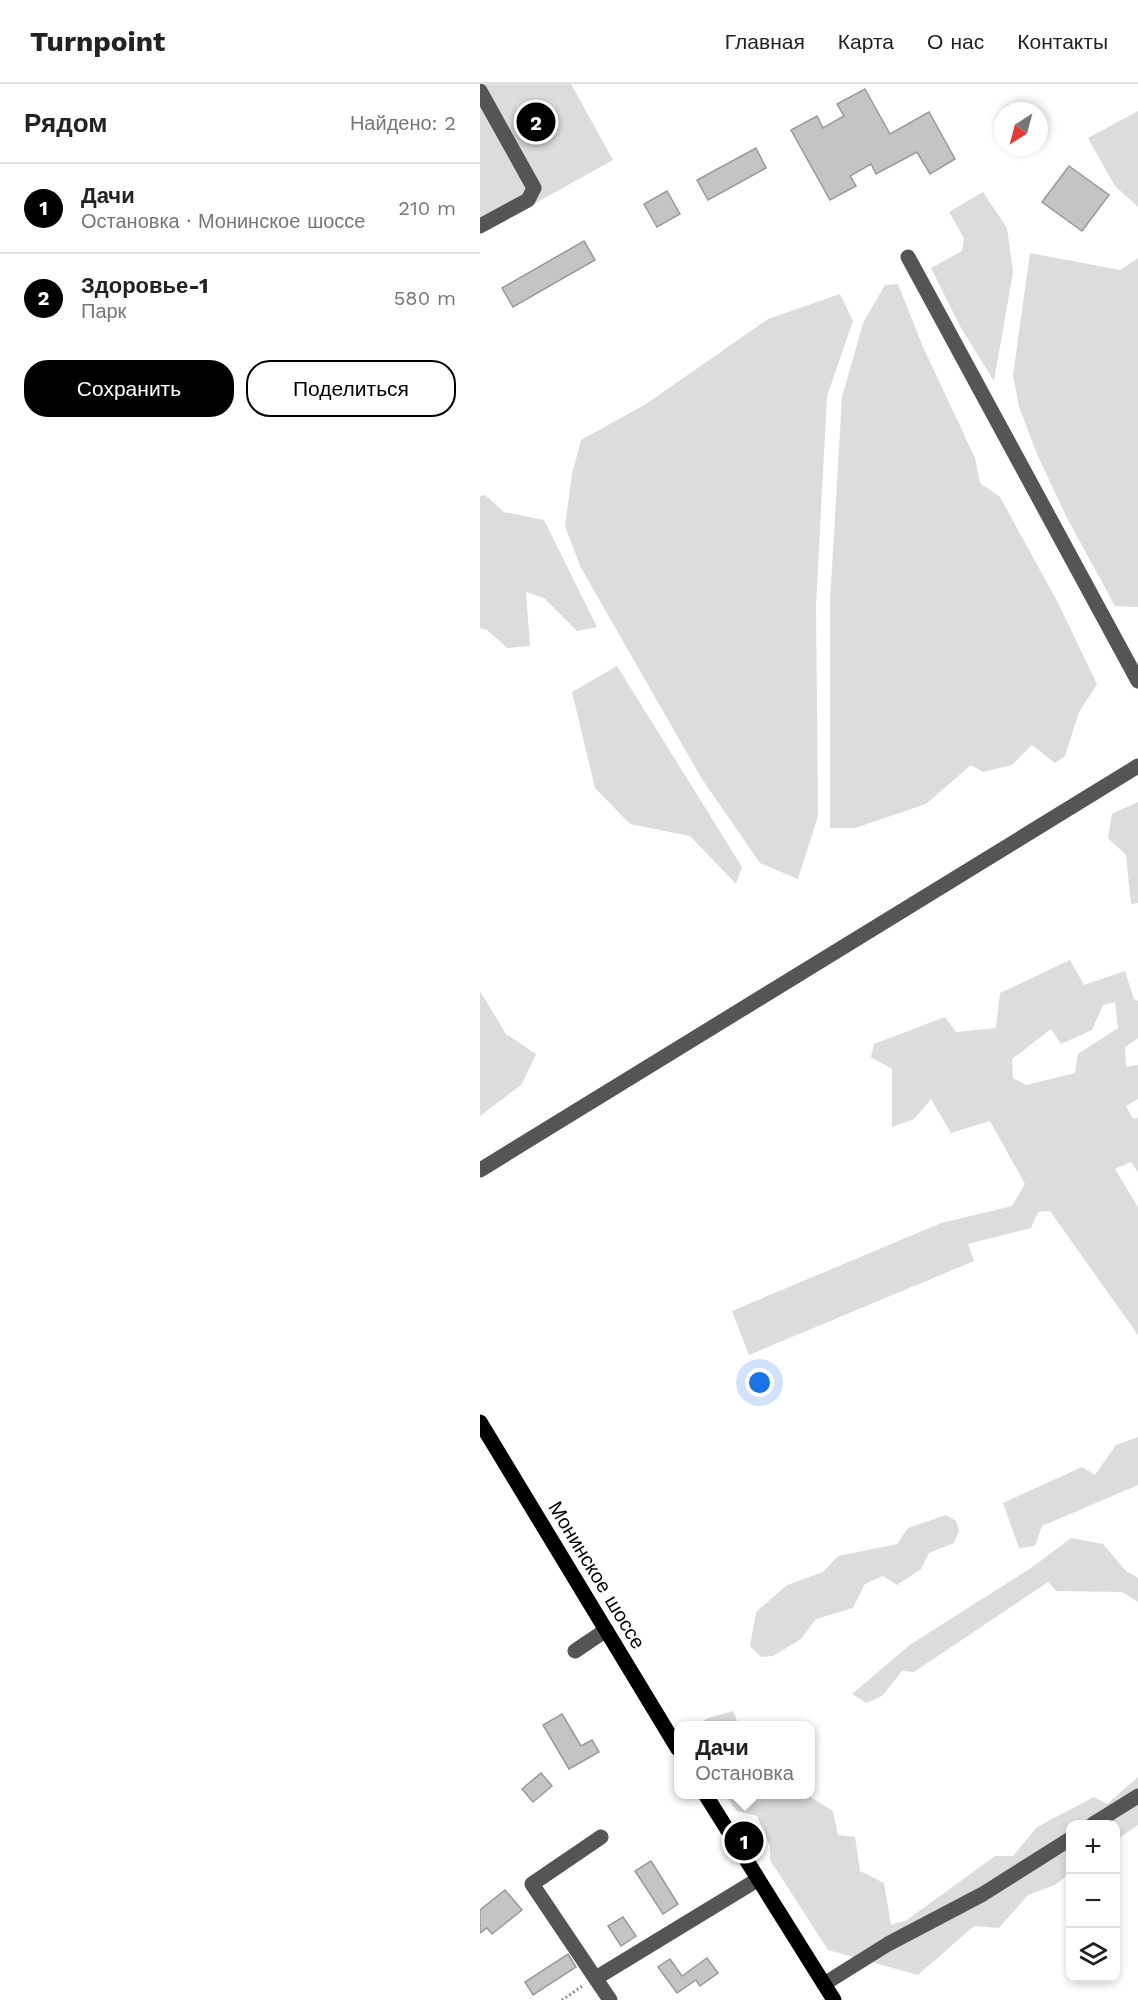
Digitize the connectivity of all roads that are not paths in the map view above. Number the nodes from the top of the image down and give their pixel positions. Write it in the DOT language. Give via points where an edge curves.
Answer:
graph roads {
  1 [pos="480,91"];
  2 [pos="480,226"];
  3 [pos="908,257"];
  4 [pos="1138,681"];
  5 [pos="1138,766"];
  6 [pos="480,1170"];
  7 [pos="480,1422"];
  8 [pos="606,1630"];
  9 [pos="575,1651"];
  10 [pos="674,1742"];
  11 [pos="1138,1796"];
  12 [pos="708,1799"];
  13 [pos="1099,1820"];
  14 [pos="601,1837"];
  15 [pos="1066,1842"];
  16 [pos="758,1880"];
  17 [pos="596,1978"];
  18 [pos="824,1984"];
  19 [pos="610,2000"];
  20 [pos="834,2000"];
  1 -- 2 [label="street" via="534,188 528,200"];
  3 -- 4 [label="street"];
  5 -- 6 [label="street"];
  7 -- 8 [label="main road, Монинское шоссе"];
  8 -- 9 [label="street"];
  8 -- 10 [label="main road, Монинское шоссе"];
  11 -- 13 [label="street"];
  12 -- 16 [label="main road"];
  14 -- 17 [label="street" via="532,1884"];
  15 -- 18 [label="street"];
  16 -- 17 [label="street"];
  16 -- 18 [label="main road"];
  17 -- 19 [label="street"];
  18 -- 20 [label="main road"];
}
